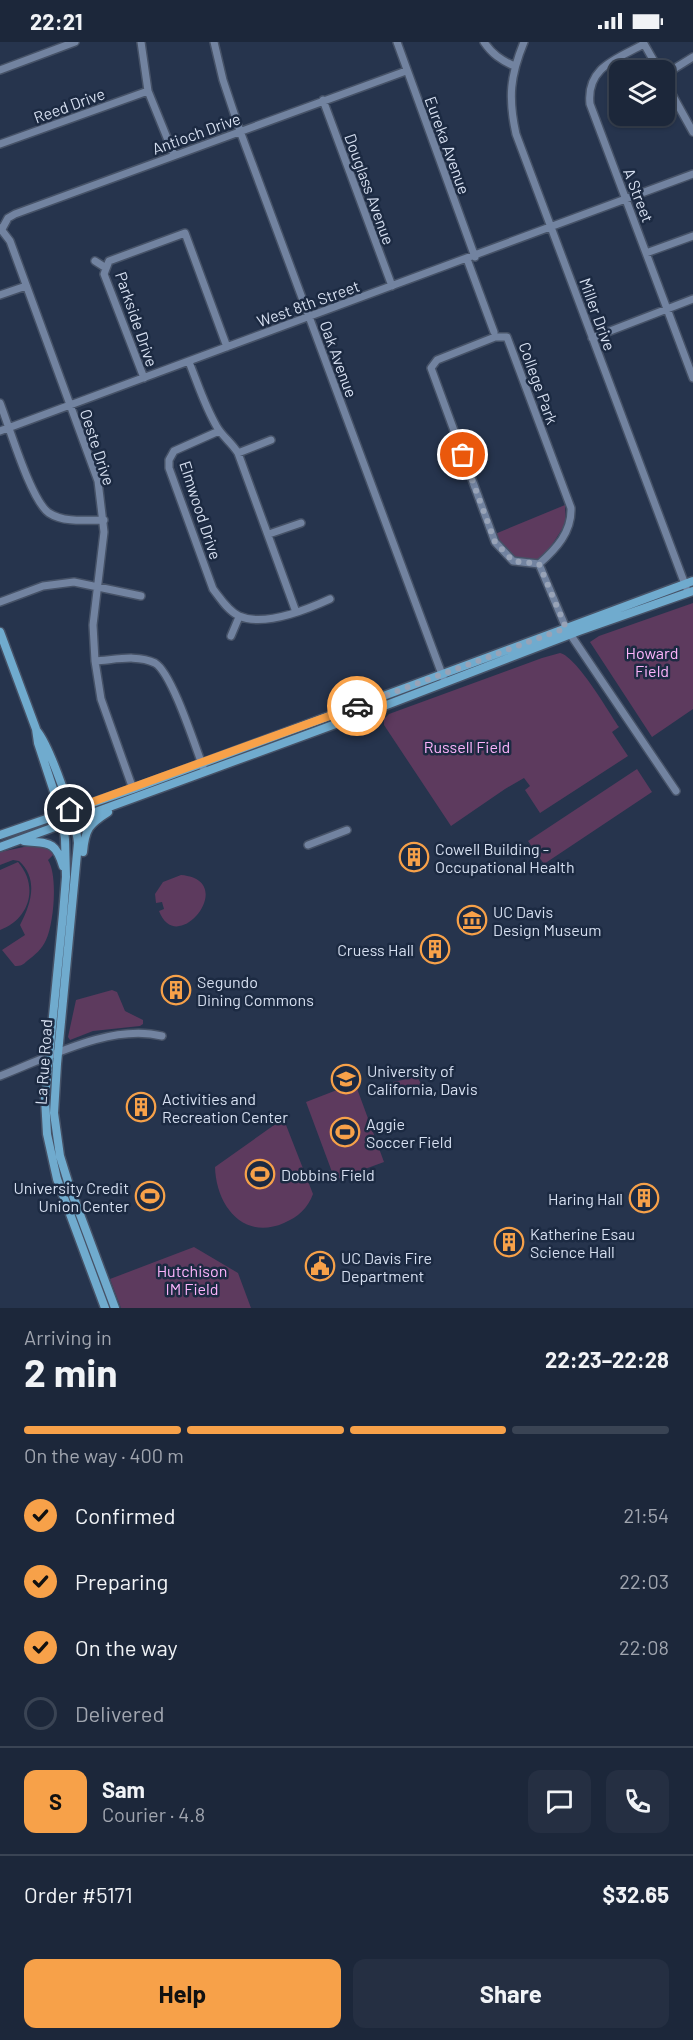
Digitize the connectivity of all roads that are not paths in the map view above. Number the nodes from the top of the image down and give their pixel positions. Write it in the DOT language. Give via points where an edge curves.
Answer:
graph roads {
  1 [pos="75,42"];
  2 [pos="141,42"];
  3 [pos="214,42"];
  4 [pos="397,42"];
  5 [pos="484,42"];
  6 [pos="524,42"];
  7 [pos="644,43"];
  8 [pos="693,57"];
  9 [pos="653,60"];
  10 [pos="514,66"];
  11 [pos="675,69"];
  12 [pos="0,70"];
  13 [pos="406,71"];
  14 [pos="148,91"];
  15 [pos="675,98"];
  16 [pos="323,100"];
  17 [pos="240,131"];
  18 [pos="693,132"];
  19 [pos="0,144"];
  20 [pos="174,155"];
  21 [pos="693,174"];
  22 [pos="626,200"];
  23 [pos="188,225"];
  24 [pos="552,227"];
  25 [pos="1,229"];
  26 [pos="184,233"];
  27 [pos="693,236"];
  28 [pos="646,253"];
  29 [pos="471,258"];
  30 [pos="95,261"];
  31 [pos="106,268"];
  32 [pos="26,286"];
  33 [pos="392,286"];
  34 [pos="0,295"];
  35 [pos="693,299"];
  36 [pos="667,309"];
  37 [pos="309,317"];
  38 [pos="494,332"];
  39 [pos="592,338"];
  40 [pos="227,348"];
  41 [pos="189,362"];
  42 [pos="144,378"];
  43 [pos="693,378"];
  44 [pos="0,404"];
  45 [pos="71,405"];
  46 [pos="9,428"];
  47 [pos="0,431"];
  48 [pos="219,431"];
  49 [pos="271,440"];
  50 [pos="238,453"];
  51 [pos="104,520"];
  52 [pos="301,522"];
  53 [pos="269,534"];
  54 [pos="539,564"];
  55 [pos="98,586"];
  56 [pos="690,587"];
  57 [pos="141,596"];
  58 [pos="330,599"];
  59 [pos="0,602"];
  60 [pos="296,612"];
  61 [pos="239,616"];
  62 [pos="569,631"];
  63 [pos="0,632"];
  64 [pos="231,636"];
  65 [pos="95,661"];
  66 [pos="444,679"];
  67 [pos="387,695"];
  68 [pos="371,711"];
  69 [pos="36,732"];
  70 [pos="203,768"];
  71 [pos="133,789"];
  72 [pos="676,791"];
  73 [pos="121,803"];
  74 [pos="65,812"];
  75 [pos="73,821"];
  76 [pos="64,824"];
  77 [pos="347,830"];
  78 [pos="0,835"];
  79 [pos="20,840"];
  80 [pos="308,845"];
  81 [pos="0,847"];
  82 [pos="66,877"];
  83 [pos="74,889"];
  84 [pos="162,1036"];
  85 [pos="53,1055"];
  86 [pos="0,1076"];
  87 [pos="105,1308"];
  88 [pos="115,1308"];
  1 -- 12 [label="street"];
  2 -- 14 [label="street"];
  3 -- 17 [label="street, Oak Avenue"];
  4 -- 13 [label="street, Eureka Avenue"];
  5 -- 10 [label="street" via="501,60"];
  6 -- 10 [label="street, Miller Drive"];
  7 -- 9 [label="street"];
  7 -- 22 [label="street, A Street" via="596,74 589,94"];
  8 -- 11 [label="street"];
  10 -- 24 [label="street, Miller Drive" via="511,111"];
  13 -- 16 [label="street, Antioch Drive"];
  13 -- 29 [label="street, Eureka Avenue"];
  14 -- 19 [label="street, Reed Drive"];
  14 -- 20 [label="street"];
  15 -- 18 [label="street"];
  16 -- 17 [label="street, Antioch Drive"];
  16 -- 33 [label="street, Douglass Avenue"];
  17 -- 20 [label="street, Antioch Drive"];
  17 -- 37 [label="street, Oak Avenue"];
  20 -- 25 [label="street, Antioch Drive" via="11,215"];
  21 -- 22 [label="street, West 8th Street"];
  22 -- 24 [label="street, West 8th Street"];
  22 -- 28 [label="street, A Street"];
  23 -- 26 [label="street"];
  24 -- 29 [label="street, West 8th Street"];
  24 -- 39 [label="street, Miller Drive"];
  25 -- 32 [label="street, Oeste Drive" via="10,241"];
  26 -- 31 [label="street, Parkside Drive" via="109,261"];
  26 -- 40 [label="street"];
  27 -- 28 [label="street"];
  28 -- 36 [label="street, A Street"];
  29 -- 33 [label="street, West 8th Street"];
  29 -- 38 [label="street, Eureka Avenue"];
  30 -- 31 [label="street, Parkside Drive"];
  31 -- 42 [label="street, Parkside Drive" via="104,273"];
  32 -- 34 [label="street"];
  32 -- 45 [label="street, Oeste Drive"];
  33 -- 37 [label="street, West 8th Street"];
  35 -- 36 [label="street"];
  36 -- 39 [label="street"];
  36 -- 43 [label="street, A Street"];
  37 -- 40 [label="street, West 8th Street"];
  37 -- 66 [label="street, Oak Avenue"];
  39 -- 56 [label="street, Miller Drive"];
  40 -- 41 [label="street, West 8th Street"];
  41 -- 42 [label="street, West 8th Street"];
  41 -- 48 [label="street"];
  42 -- 45 [label="street, West 8th Street"];
  44 -- 46 [label="street"];
  45 -- 46 [label="street, West 8th Street"];
  45 -- 51 [label="street, Oeste Drive" via="98,481"];
  46 -- 47 [label="street, West 8th Street"];
  46 -- 51 [label="street" via="36,497 49,513 69,520"];
  48 -- 50 [label="street"];
  48 -- 61 [label="street, Elmwood Drive" via="174,452 168,459 213,589"];
  49 -- 50 [label="street"];
  50 -- 53 [label="street"];
  51 -- 55 [label="street, Oeste Drive"];
  52 -- 53 [label="street"];
  53 -- 60 [label="street"];
  54 -- 54 [label="street, College Park" via="565,535 571,508 507,337 495,337 437,360 430,368 495,542 513,561"];
  54 -- 62 [label="street"];
  55 -- 57 [label="street"];
  55 -- 59 [label="street" via="57,583"];
  55 -- 65 [label="street, Oeste Drive" via="93,625"];
  56 -- 62 [label="main road"];
  58 -- 60 [label="street"];
  60 -- 61 [label="street" via="260,619"];
  61 -- 64 [label="street"];
  62 -- 66 [label="main road"];
  62 -- 72 [label="street"];
  63 -- 69 [label="main road"];
  65 -- 70 [label="street" via="136,658 155,663 168,678"];
  65 -- 71 [label="street, Oeste Drive" via="101,699"];
  66 -- 67 [label="main road"];
  66 -- 68 [label="main road"];
  67 -- 68 [label="main road"];
  67 -- 70 [label="main road"];
  68 -- 70 [label="main road"];
  69 -- 74 [label="main road"];
  69 -- 74 [label="main road" via="45,756 50,758"];
  70 -- 71 [label="main road"];
  70 -- 73 [label="main road"];
  71 -- 74 [label="main road"];
  73 -- 75 [label="main road"];
  73 -- 83 [label="main road" via="87,830 80,883"];
  74 -- 75 [label="main road, La Rue Road"];
  74 -- 76 [label="main road, La Rue Road"];
  74 -- 78 [label="main road"];
  75 -- 76 [label="main road"];
  75 -- 83 [label="main road, La Rue Road" via="78,843"];
  76 -- 79 [label="main road"];
  76 -- 82 [label="main road, La Rue Road"];
  77 -- 80 [label="street"];
  79 -- 81 [label="main road"];
  79 -- 82 [label="main road" via="40,841 56,848"];
  82 -- 85 [label="main road, La Rue Road"];
  83 -- 85 [label="main road, La Rue Road"];
  84 -- 85 [label="street" via="146,1033 99,1038"];
  85 -- 86 [label="street"];
  85 -- 87 [label="main road, La Rue Road" via="45,1117 52,1164"];
  85 -- 88 [label="main road, La Rue Road" via="54,1113 60,1156"];
}
